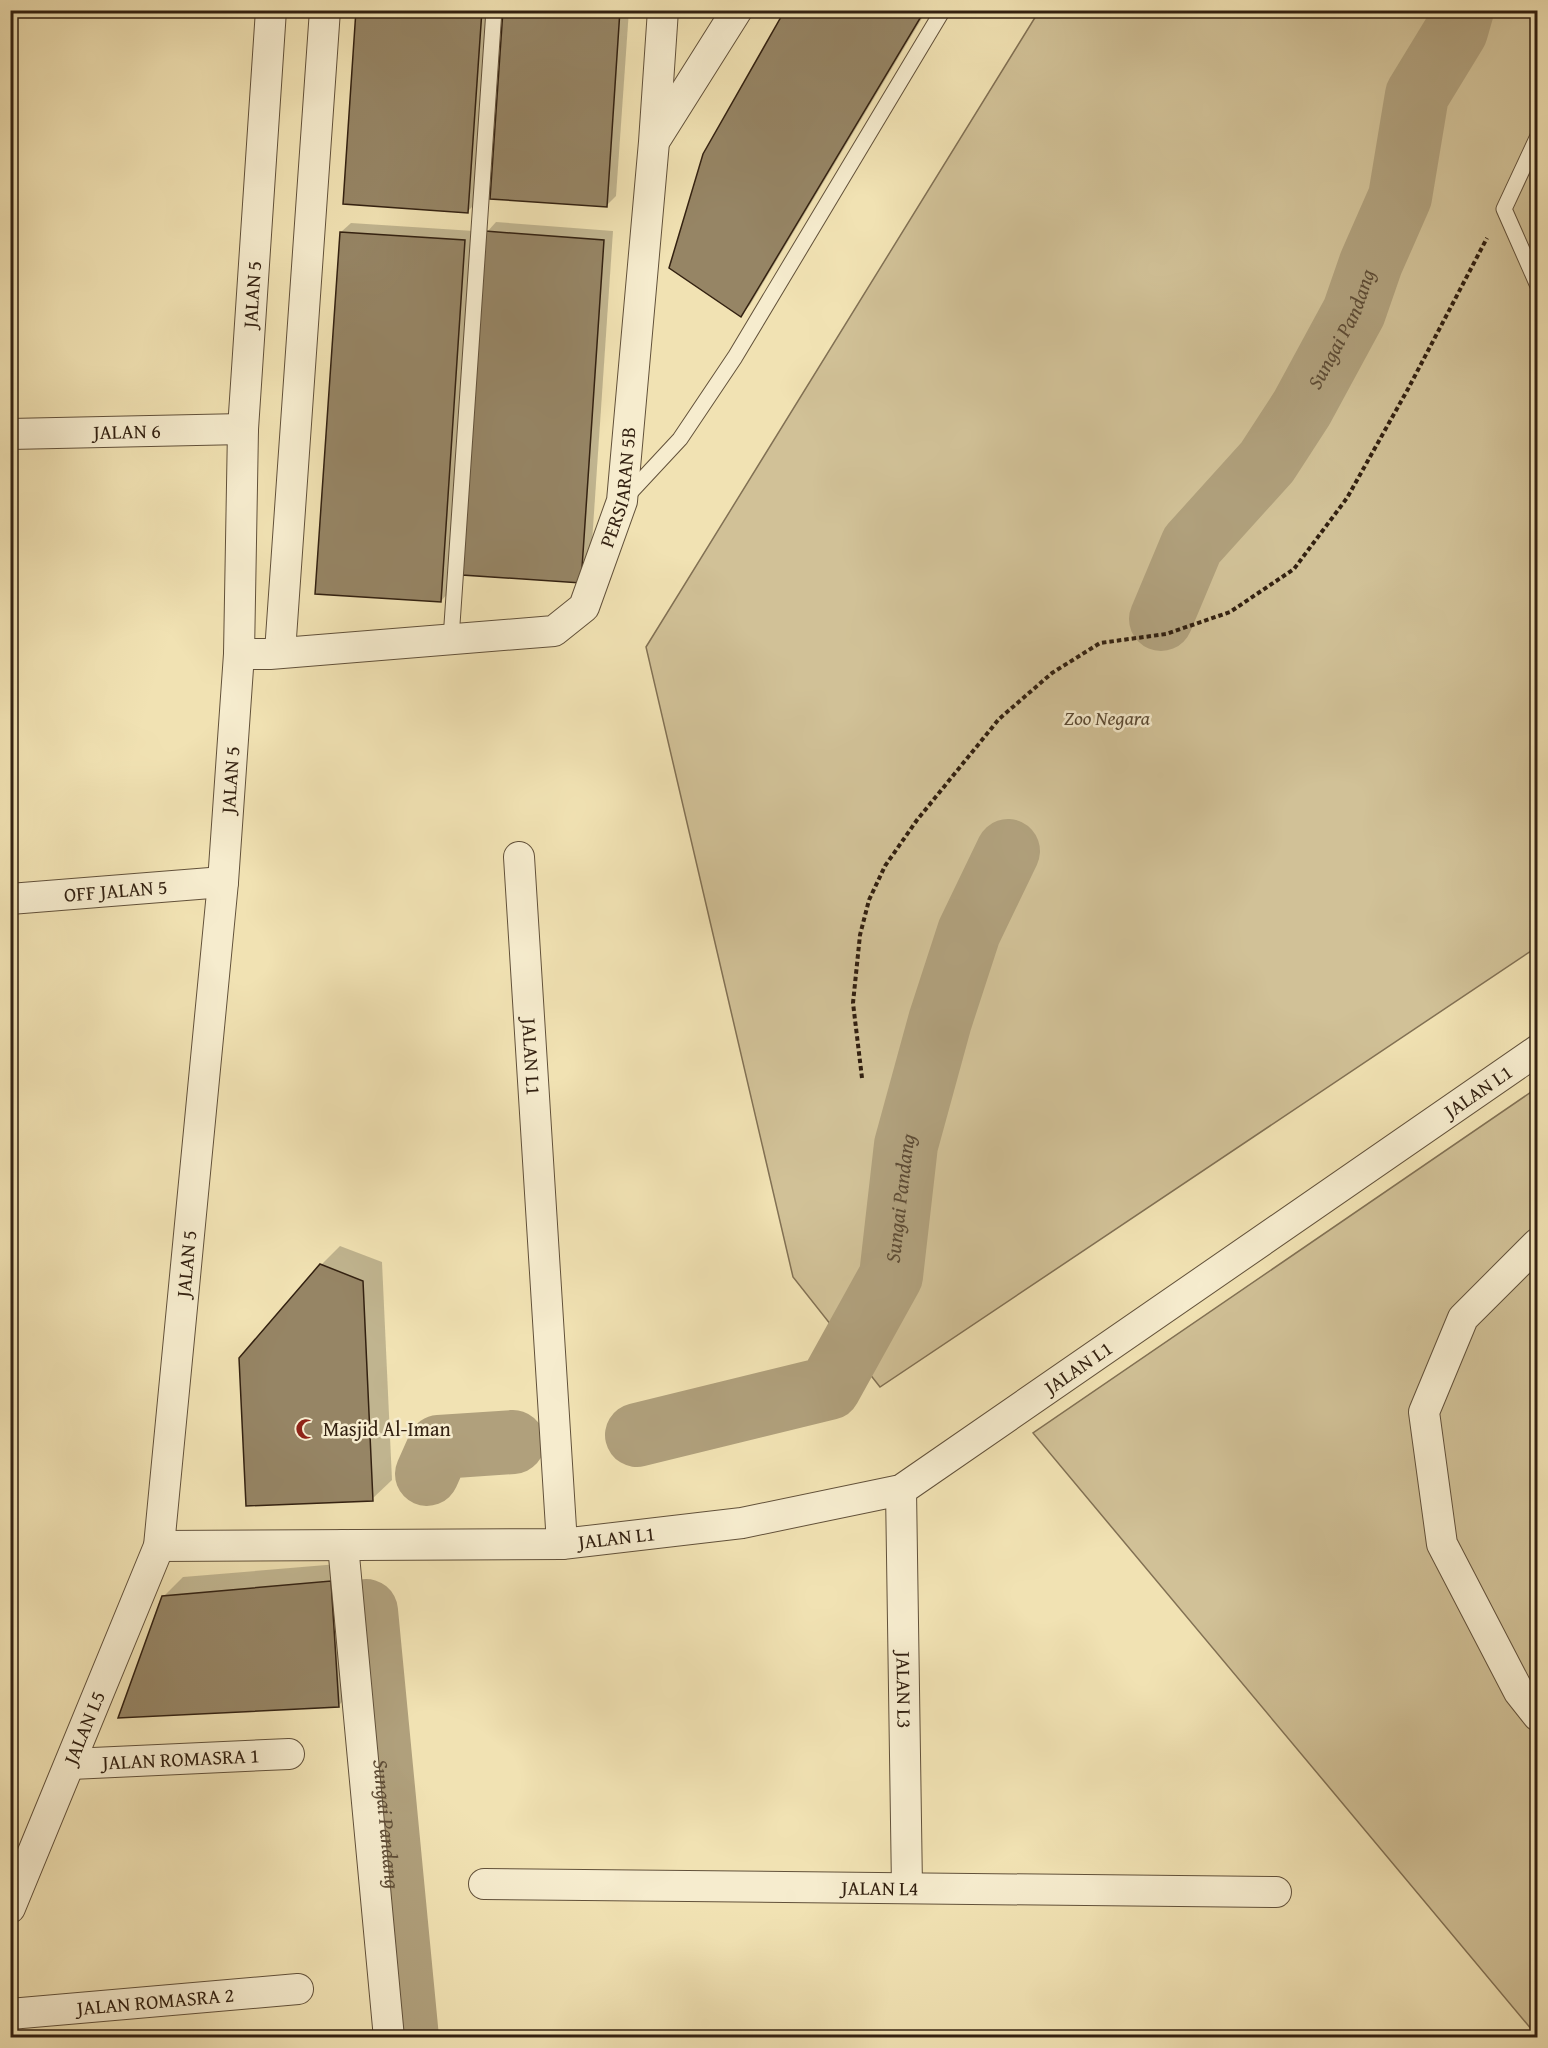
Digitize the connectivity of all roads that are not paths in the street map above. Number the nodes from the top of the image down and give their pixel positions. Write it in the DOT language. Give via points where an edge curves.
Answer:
graph roads {
  1 [pos="271,10"];
  2 [pos="325,10"];
  3 [pos="494,10"];
  4 [pos="663,10"];
  5 [pos="736,10"];
  6 [pos="943,10"];
  7 [pos="1538,136"];
  8 [pos="654,142"];
  9 [pos="1538,286"];
  10 [pos="243,429"];
  11 [pos="10,434"];
  12 [pos="622,501"];
  13 [pos="451,639"];
  14 [pos="280,652"];
  15 [pos="239,654"];
  16 [pos="519,857"];
  17 [pos="223,882"];
  18 [pos="10,899"];
  19 [pos="1538,1050"];
  20 [pos="1538,1243"];
  21 [pos="901,1490"];
  22 [pos="562,1544"];
  23 [pos="343,1545"];
  24 [pos="159,1546"];
  25 [pos="1538,1716"];
  26 [pos="289,1754"];
  27 [pos="71,1764"];
  28 [pos="484,1884"];
  29 [pos="907,1888"];
  30 [pos="1276,1892"];
  31 [pos="10,1908"];
  32 [pos="298,1989"];
  33 [pos="10,2013"];
  34 [pos="389,2037"];
  1 -- 10 [label="street, JALAN 5"];
  2 -- 14 [label="street"];
  3 -- 13 [label="lane"];
  4 -- 8 [label="street, PERSIARAN 5B"];
  5 -- 8 [label="street"];
  6 -- 12 [label="lane" via="735,357 680,439"];
  7 -- 9 [label="lane" via="1504,209"];
  8 -- 12 [label="street, PERSIARAN 5B"];
  10 -- 11 [label="street, JALAN 6"];
  10 -- 15 [label="street, JALAN 5"];
  12 -- 13 [label="street, PERSIARAN 5B" via="584,607 554,631"];
  13 -- 14 [label="street, PERSIARAN 5B"];
  14 -- 15 [label="street, PERSIARAN 5B"];
  15 -- 17 [label="street, JALAN 5"];
  16 -- 22 [label="street, JALAN L1"];
  17 -- 18 [label="street, OFF JALAN 5"];
  17 -- 24 [label="street, JALAN 5"];
  19 -- 21 [label="street, JALAN L1"];
  20 -- 25 [label="street" via="1463,1318 1424,1412 1442,1544 1519,1692"];
  21 -- 22 [label="street, JALAN L1" via="742,1523"];
  21 -- 29 [label="street, JALAN L3"];
  22 -- 23 [label="street, JALAN L1"];
  23 -- 24 [label="street, JALAN L1"];
  23 -- 34 [label="street"];
  24 -- 27 [label="street, JALAN L5"];
  26 -- 27 [label="street, JALAN ROMASRA 1"];
  27 -- 31 [label="street, JALAN L5"];
  28 -- 29 [label="street, JALAN L4"];
  29 -- 30 [label="street, JALAN L4"];
  32 -- 33 [label="street, JALAN ROMASRA 2"];
}
